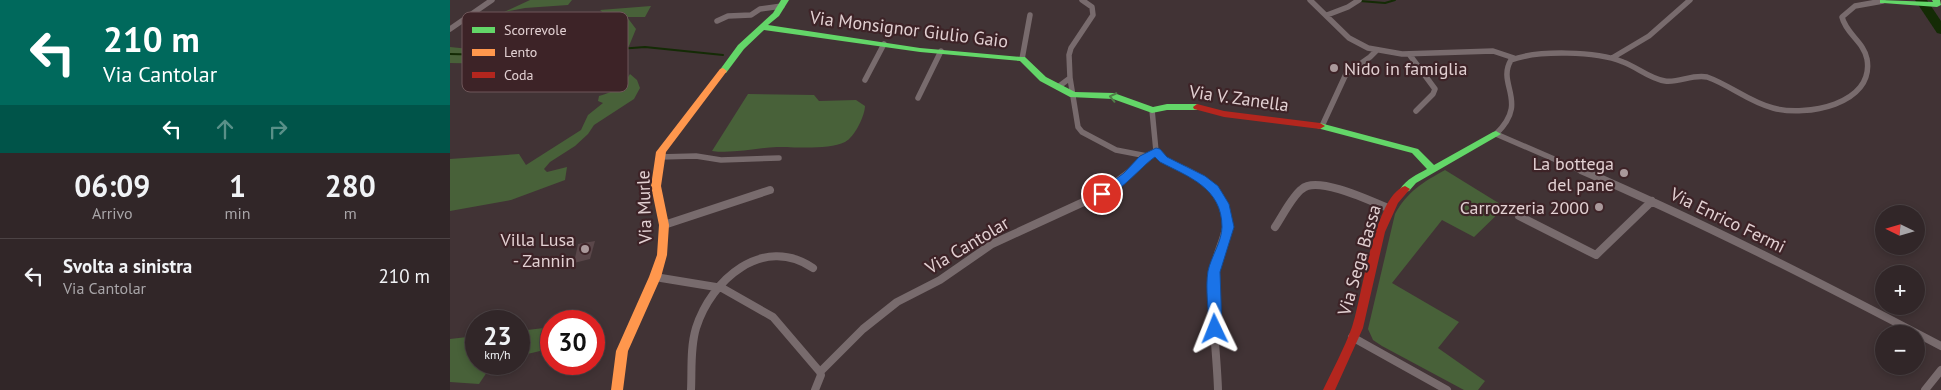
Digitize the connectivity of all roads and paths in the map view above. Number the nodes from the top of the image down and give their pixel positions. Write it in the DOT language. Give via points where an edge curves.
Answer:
graph roads {
  1 [pos="492,0"];
  2 [pos="1082,0"];
  3 [pos="1310,0"];
  4 [pos="1690,0"];
  5 [pos="1358,1"];
  6 [pos="1883,1"];
  7 [pos="784,3"];
  8 [pos="1935,3"];
  9 [pos="477,12"];
  10 [pos="1030,15"];
  11 [pos="1327,15"];
  12 [pos="717,21"];
  13 [pos="462,22"];
  14 [pos="762,27"];
  15 [pos="450,29"];
  16 [pos="884,44"];
  17 [pos="1377,50"];
  18 [pos="941,52"];
  19 [pos="1409,54"];
  20 [pos="1514,58"];
  21 [pos="1612,58"];
  22 [pos="1022,60"];
  23 [pos="1070,78"];
  24 [pos="865,80"];
  25 [pos="1058,87"];
  26 [pos="1073,95"];
  27 [pos="918,98"];
  28 [pos="1152,110"];
  29 [pos="1416,111"];
  30 [pos="1322,126"];
  31 [pos="1496,134"];
  32 [pos="1156,151"];
  33 [pos="1147,156"];
  34 [pos="659,157"];
  35 [pos="779,158"];
  36 [pos="1433,170"];
  37 [pos="770,190"];
  38 [pos="1652,201"];
  39 [pos="1390,209"];
  40 [pos="1519,216"];
  41 [pos="664,225"];
  42 [pos="1274,227"];
  43 [pos="813,268"];
  44 [pos="655,278"];
  45 [pos="717,287"];
  46 [pos="1352,337"];
  47 [pos="1941,346"];
  48 [pos="1941,370"];
  49 [pos="820,372"];
  50 [pos="617,390"];
  51 [pos="691,390"];
  52 [pos="815,390"];
  53 [pos="1218,390"];
  54 [pos="1330,390"];
  55 [pos="1447,390"];
  56 [pos="1925,390"];
  1 -- 9 [label="street"];
  2 -- 23 [label="street" via="1092,7 1093,15 1071,48"];
  3 -- 11 [label="street"];
  4 -- 21 [label="street" via="1648,36"];
  5 -- 11 [label="street"];
  6 -- 8 [label="street"];
  6 -- 21 [label="street" via="1853,6 1842,17 1847,29 1862,46 1867,63 1862,82 1853,95 1842,102 1798,110 1777,109 1707,77 1662,81"];
  7 -- 12 [label="street" via="760,9 752,15 728,16"];
  7 -- 14 [label="street, Via Murle"];
  10 -- 22 [label="street, Via Monsignor Giulio Gaio"];
  11 -- 17 [label="street" via="1355,42"];
  13 -- 15 [label="street"];
  14 -- 16 [label="street, Via Monsignor Giulio Gaio"];
  14 -- 34 [label="street, Via Murle" via="741,47"];
  16 -- 18 [label="street, Via Monsignor Giulio Gaio"];
  16 -- 24 [label="street"];
  17 -- 19 [label="street"];
  17 -- 30 [label="street" via="1346,74"];
  18 -- 22 [label="street, Via Monsignor Giulio Gaio"];
  18 -- 27 [label="street"];
  19 -- 20 [label="street" via="1493,51"];
  19 -- 29 [label="street" via="1435,89"];
  20 -- 21 [label="street" via="1544,55"];
  20 -- 31 [label="street, Via Sega Bassa" via="1508,69 1513,113"];
  22 -- 25 [label="street, Via Monsignor Giulio Gaio" via="1039,77"];
  23 -- 25 [label="street"];
  23 -- 26 [label="street"];
  25 -- 26 [label="street, Via Monsignor Giulio Gaio"];
  28 -- 26 [label="street, one-way" via="1114,96"];
  26 -- 33 [label="street" via="1078,127 1082,132 1116,150"];
  28 -- 30 [label="street, Via V. Zanella" via="1193,106 1224,114"];
  28 -- 32 [label="street"];
  30 -- 36 [label="street, Via V. Zanella" via="1414,151"];
  31 -- 36 [label="street, Via Sega Bassa"];
  31 -- 38 [label="street, Via Enrico Fermi"];
  32 -- 33 [label="street, Via Cantolar"];
  32 -- 53 [label="street" via="1214,188 1226,213 1228,227 1214,272"];
  33 -- 49 [label="street, Via Cantolar" via="1128,176 1102,194 992,244 940,280 897,302 869,324"];
  34 -- 35 [label="street"];
  34 -- 41 [label="street, Via Murle" via="656,186"];
  36 -- 39 [label="street, Via Sega Bassa" via="1408,185"];
  37 -- 41 [label="street"];
  38 -- 40 [label="street" via="1596,255"];
  38 -- 47 [label="street, Via Enrico Fermi"];
  39 -- 42 [label="street" via="1325,186 1309,185 1302,188"];
  39 -- 46 [label="street, Via Sega Bassa"];
  41 -- 44 [label="street, Via Murle" via="662,255"];
  43 -- 45 [label="street" via="793,257 767,256 738,268"];
  44 -- 45 [label="street"];
  44 -- 50 [label="street, Via Murle" via="622,351"];
  45 -- 49 [label="street" via="773,317"];
  45 -- 51 [label="street" via="696,329"];
  46 -- 54 [label="street, Via Sega Bassa"];
  46 -- 55 [label="street"];
  48 -- 56 [label="street"];
  49 -- 52 [label="street"];
}
